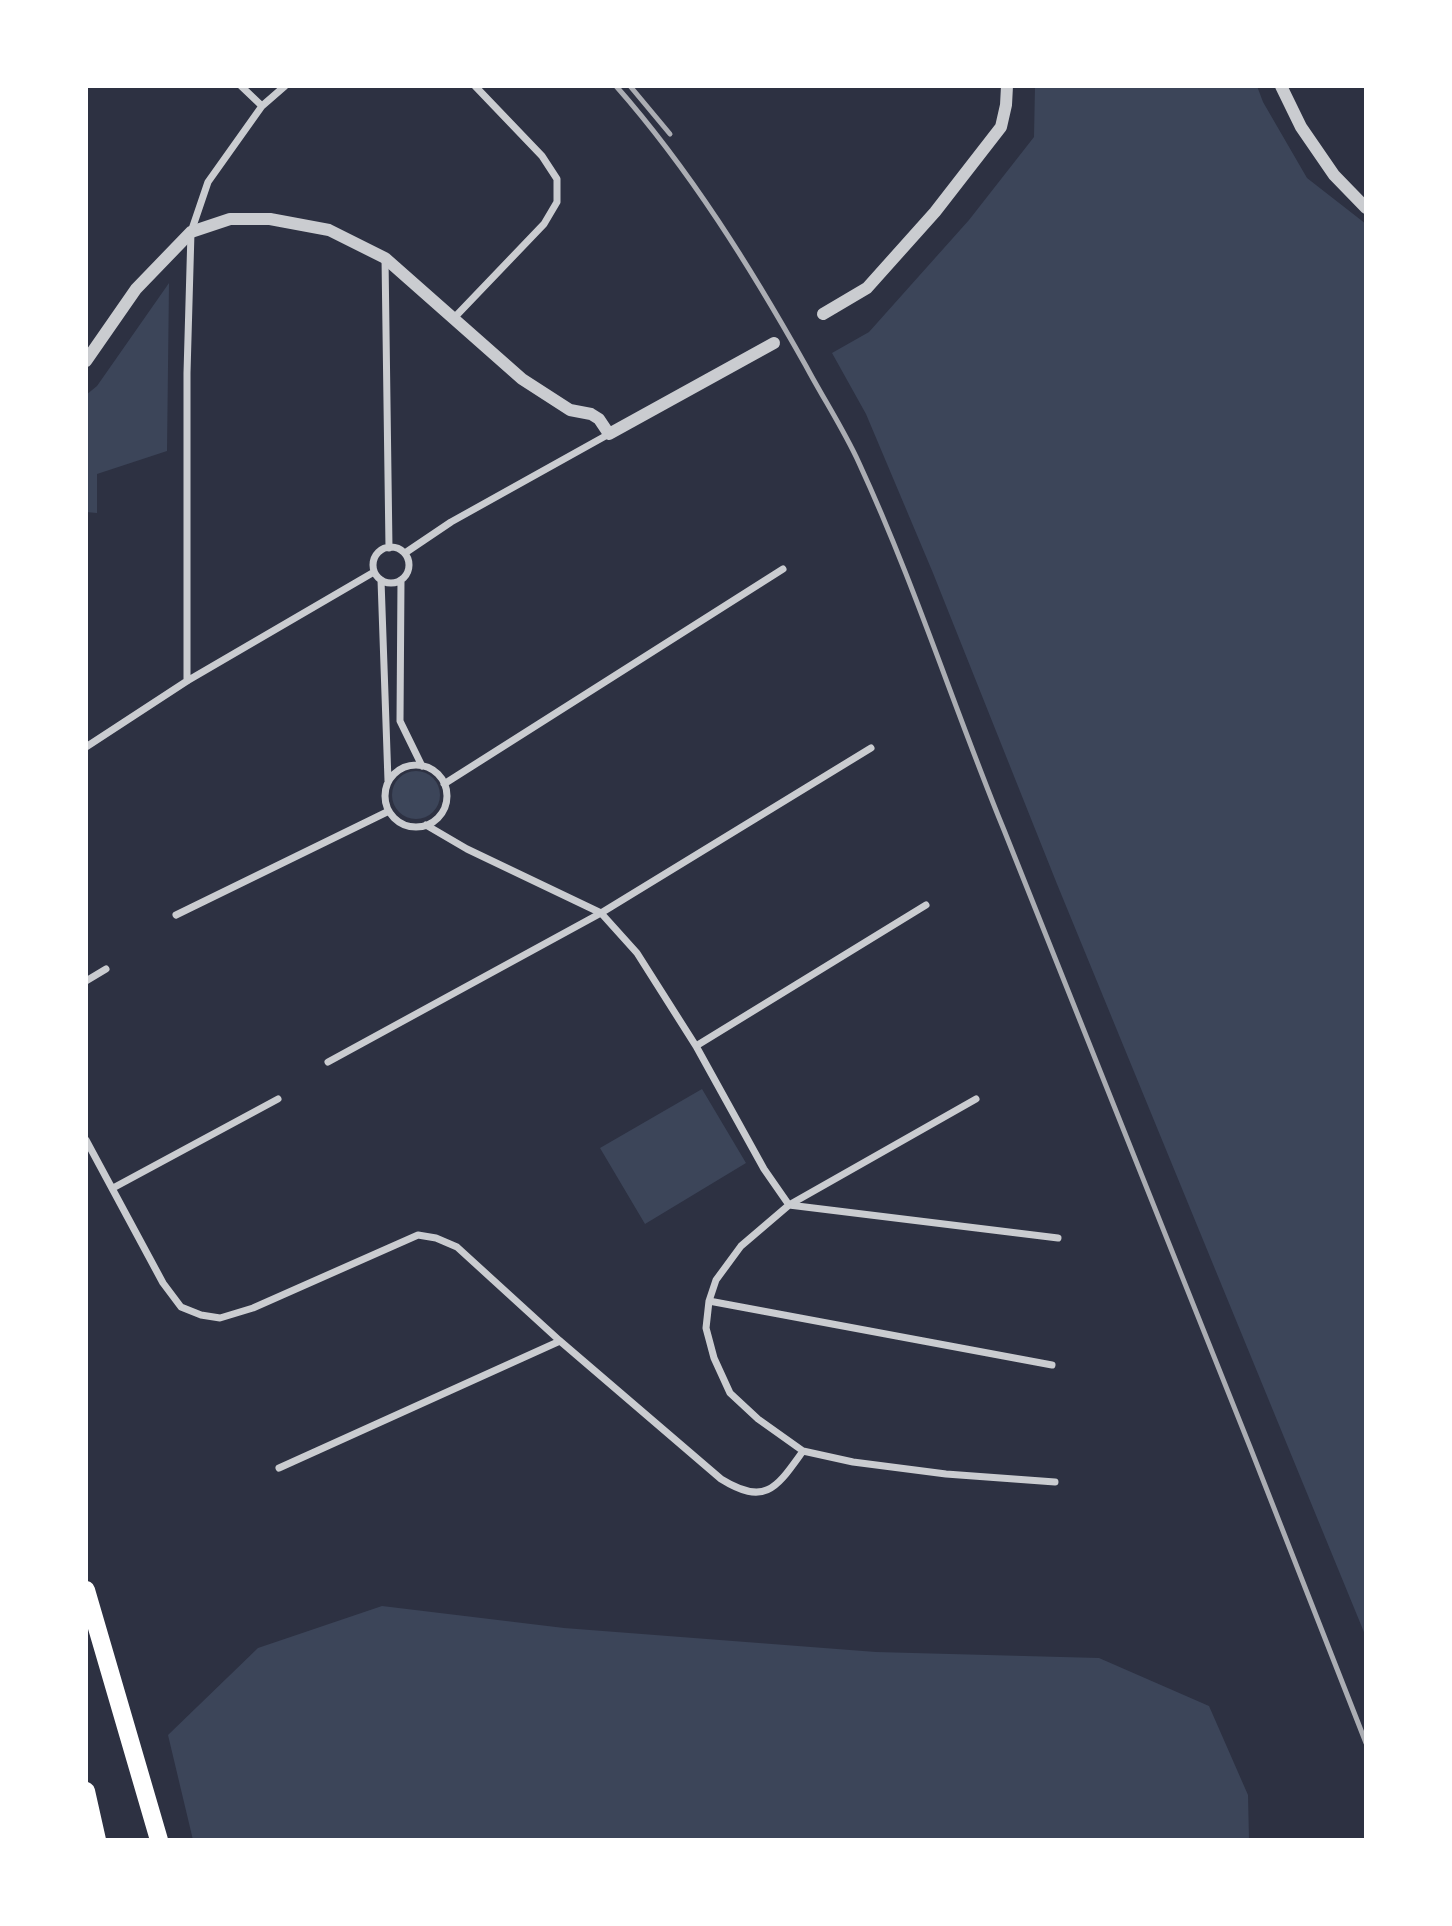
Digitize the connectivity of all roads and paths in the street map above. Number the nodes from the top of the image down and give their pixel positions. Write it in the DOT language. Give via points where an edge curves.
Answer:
graph roads {
  1 [pos="241,86"];
  2 [pos="285,86"];
  3 [pos="475,86"];
  4 [pos="1007,86"];
  5 [pos="1280,86"];
  6 [pos="262,106"];
  7 [pos="1366,208"];
  8 [pos="191,232"];
  9 [pos="385,258"];
  10 [pos="823,314"];
  11 [pos="454,318"];
  12 [pos="774,344"];
  13 [pos="86,361"];
  14 [pos="609,434"];
  15 [pos="389,548"];
  16 [pos="405,552"];
  17 [pos="783,569"];
  18 [pos="374,572"];
  19 [pos="381,580"];
  20 [pos="401,580"];
  21 [pos="187,681"];
  22 [pos="86,747"];
  23 [pos="871,748"];
  24 [pos="422,766"];
  25 [pos="388,781"];
  26 [pos="444,784"];
  27 [pos="389,811"];
  28 [pos="426,825"];
  29 [pos="926,905"];
  30 [pos="601,913"];
  31 [pos="176,915"];
  32 [pos="106,969"];
  33 [pos="86,981"];
  34 [pos="696,1046"];
  35 [pos="328,1062"];
  36 [pos="278,1099"];
  37 [pos="976,1099"];
  38 [pos="86,1140"];
  39 [pos="113,1188"];
  40 [pos="789,1205"];
  41 [pos="1058,1238"];
  42 [pos="709,1301"];
  43 [pos="561,1341"];
  44 [pos="1052,1365"];
  45 [pos="803,1451"];
  46 [pos="279,1468"];
  47 [pos="1055,1482"];
  48 [pos="86,1590"];
  49 [pos="86,1791"];
  50 [pos="97,1840"];
  51 [pos="159,1840"];
  1 -- 6 [label="street"];
  2 -- 6 [label="street"];
  3 -- 11 [label="street" via="542,156 557,179 557,202 544,224"];
  4 -- 10 [label="street" via="1001,127 943,202 867,288"];
  5 -- 7 [label="street" via="1334,175"];
  6 -- 8 [label="street" via="208,182"];
  8 -- 9 [label="street" via="230,219 270,219 329,230"];
  8 -- 13 [label="street" via="136,289"];
  8 -- 21 [label="street"];
  9 -- 11 [label="street"];
  9 -- 15 [label="street"];
  11 -- 14 [label="street" via="522,379 570,410 599,419"];
  12 -- 14 [label="street"];
  14 -- 16 [label="street"];
  15 -- 16 [label="street"];
  15 -- 18 [label="street" via="377,554"];
  16 -- 20 [label="street" via="409,566"];
  17 -- 26 [label="street"];
  18 -- 19 [label="street"];
  18 -- 21 [label="street"];
  19 -- 20 [label="street"];
  19 -- 25 [label="street"];
  20 -- 24 [label="street" via="400,722"];
  21 -- 22 [label="street"];
  23 -- 30 [label="street"];
  24 -- 25 [label="street" via="403,768"];
  24 -- 26 [label="street"];
  25 -- 27 [label="street"];
  26 -- 28 [label="street" via="446,804"];
  27 -- 28 [label="street" via="405,825"];
  27 -- 31 [label="street"];
  28 -- 30 [label="street"];
  29 -- 34 [label="street"];
  30 -- 34 [label="street" via="637,953"];
  30 -- 35 [label="street"];
  32 -- 33 [label="street"];
  34 -- 40 [label="street"];
  36 -- 39 [label="street"];
  37 -- 40 [label="street"];
  38 -- 39 [label="street"];
  39 -- 43 [label="street" via="163,1283 181,1307 201,1315 220,1318 253,1308 418,1235 457,1247"];
  40 -- 41 [label="street"];
  40 -- 42 [label="street" via="729,1259"];
  42 -- 44 [label="street"];
  42 -- 45 [label="street" via="706,1328 730,1393"];
  43 -- 45 [label="street" via="738,1489 761,1492 778,1485"];
  43 -- 46 [label="street"];
  45 -- 47 [label="street" via="933,1472"];
  48 -- 51 [label="highway"];
  49 -- 50 [label="highway"];
}
